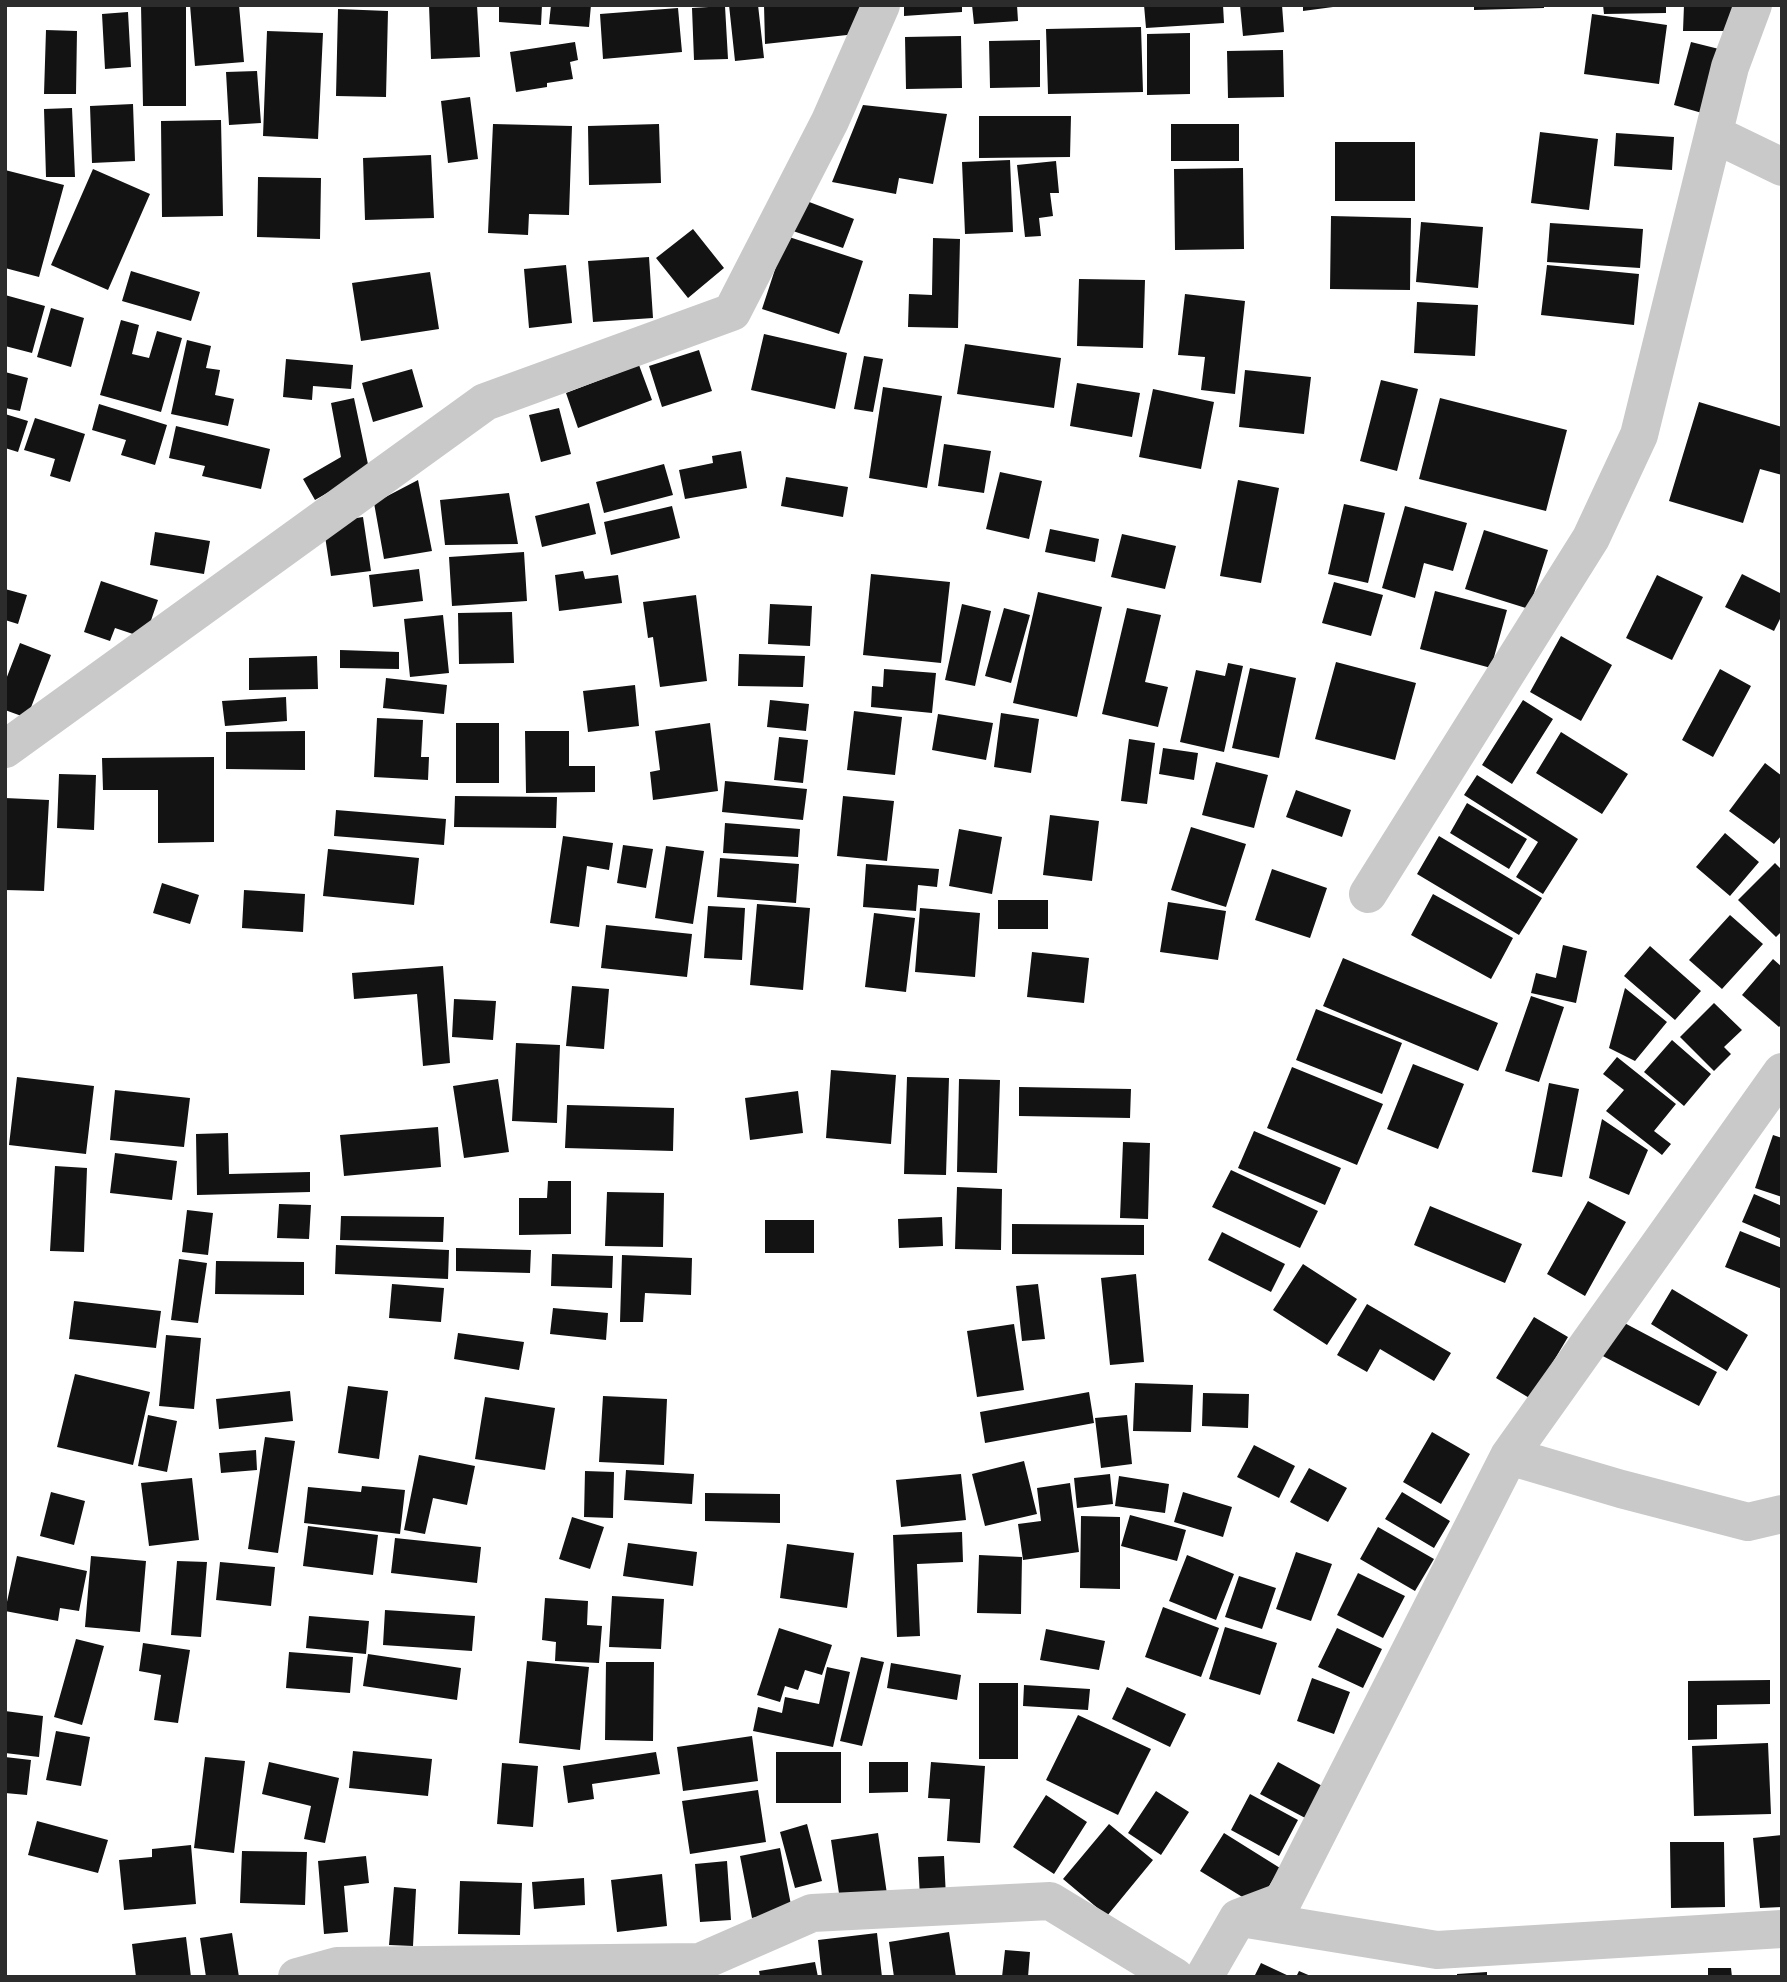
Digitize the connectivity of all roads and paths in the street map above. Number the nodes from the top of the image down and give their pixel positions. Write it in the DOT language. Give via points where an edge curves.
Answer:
graph roads {
  1 [pos="881,5"];
  2 [pos="1753,5"];
  3 [pos="1714,134"];
  4 [pos="1782,167"];
  5 [pos="5,749"];
  6 [pos="1368,894"];
  7 [pos="1782,1072"];
  8 [pos="1509,1456"];
  9 [pos="1782,1514"];
  10 [pos="1238,1918"];
  11 [pos="1782,1929"];
  12 [pos="297,1977"];
  13 [pos="1175,1977"];
  14 [pos="1204,1977"];
  1 -- 5 [label="street" via="830,121 732,312 485,402"];
  2 -- 3 [label="street" via="1730,67"];
  3 -- 4 [label="street"];
  3 -- 6 [label="street" via="1639,435 1591,538"];
  7 -- 8 [label="street"];
  8 -- 9 [label="street" via="1748,1522"];
  8 -- 10 [label="street" via="1283,1901"];
  10 -- 11 [label="street" via="1437,1950"];
  10 -- 14 [label="street"];
  12 -- 13 [label="street" via="337,1966 700,1962 812,1913 1050,1901"];
}
